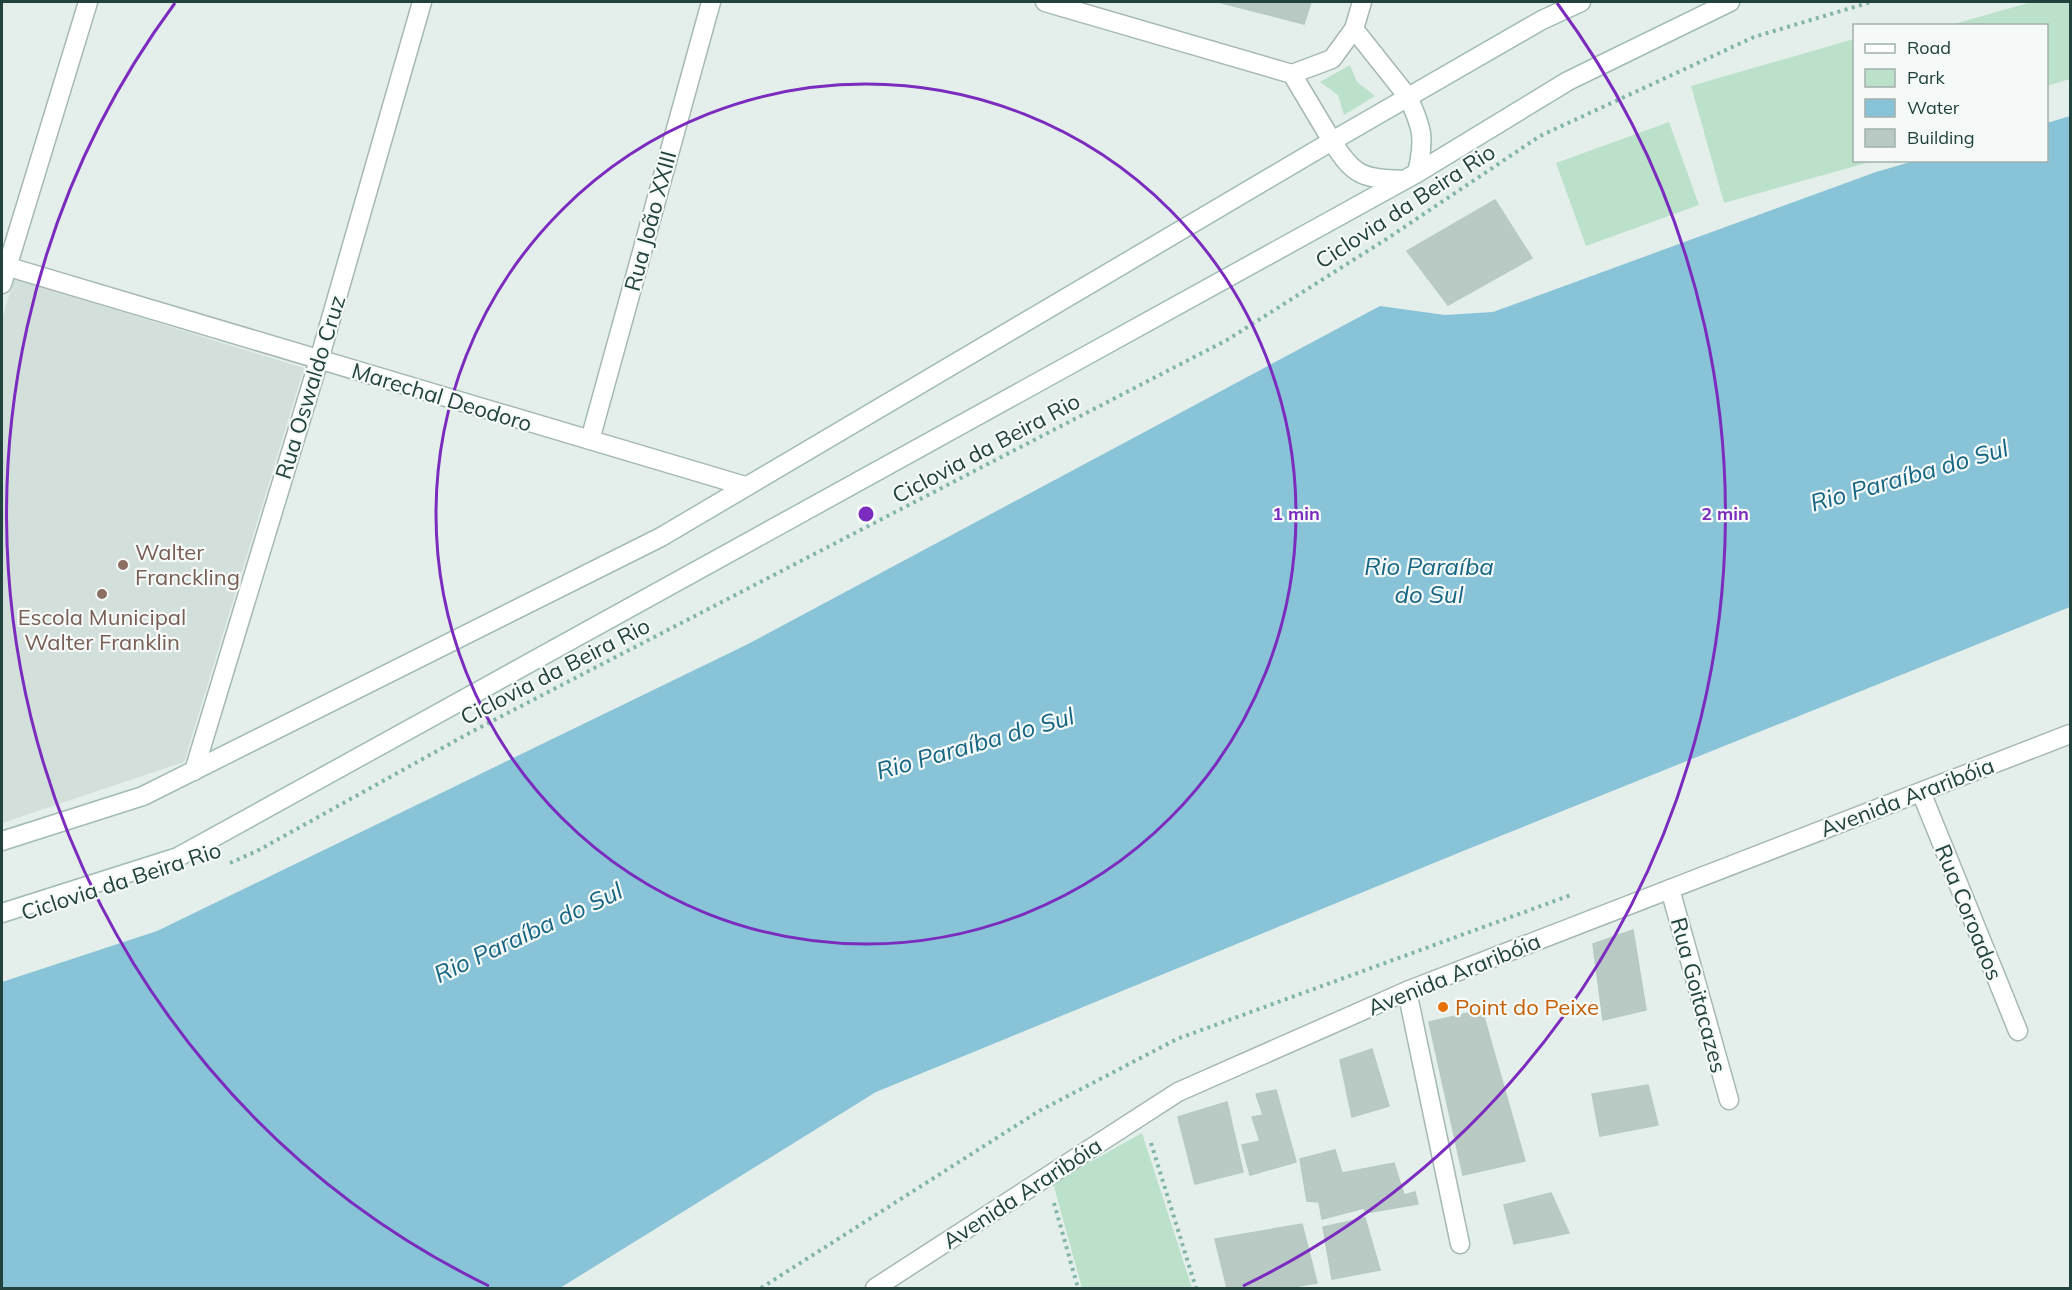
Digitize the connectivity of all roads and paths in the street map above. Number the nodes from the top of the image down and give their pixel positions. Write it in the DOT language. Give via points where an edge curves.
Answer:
graph roads {
  1 [pos="88,2"];
  2 [pos="422,2"];
  3 [pos="711,2"];
  4 [pos="1045,2"];
  5 [pos="1362,2"];
  6 [pos="1581,2"];
  7 [pos="1730,2"];
  8 [pos="1871,2"];
  9 [pos="1354,29"];
  10 [pos="1292,74"];
  11 [pos="1408,98"];
  12 [pos="1332,141"];
  13 [pos="1410,176"];
  14 [pos="3,272"];
  15 [pos="318,360"];
  16 [pos="590,440"];
  17 [pos="745,486"];
  18 [pos="2070,734"];
  19 [pos="194,771"];
  20 [pos="1921,792"];
  21 [pos="2,841"];
  22 [pos="224,865"];
  23 [pos="1670,889"];
  24 [pos="2,913"];
  25 [pos="1407,991"];
  26 [pos="2018,1031"];
  27 [pos="1729,1100"];
  28 [pos="1149,1136"];
  29 [pos="1054,1201"];
  30 [pos="1460,1244"];
  31 [pos="875,1288"];
  32 [pos="1078,1288"];
  33 [pos="1196,1288"];
  1 -- 14 [label="street"];
  2 -- 15 [label="street, Rua Oswaldo Cruz"];
  3 -- 16 [label="street, Rua João XXIII"];
  4 -- 10 [label="street"];
  5 -- 9 [label="street"];
  6 -- 11 [label="street" via="1542,20"];
  7 -- 13 [label="street" via="1568,81"];
  8 -- 22 [label="path, Ciclovia da Beira Rio" via="1754,37 1540,136 1227,340 473,731 257,851"];
  9 -- 10 [label="street" via="1332,59"];
  9 -- 11 [label="street"];
  10 -- 12 [label="street"];
  11 -- 12 [label="street"];
  11 -- 13 [label="street" via="1419,120 1424,145"];
  12 -- 13 [label="street" via="1346,164 1369,178"];
  12 -- 17 [label="street"];
  13 -- 24 [label="street" via="178,857"];
  14 -- 15 [label="street, Marechal Deodoro"];
  15 -- 16 [label="street, Marechal Deodoro"];
  15 -- 19 [label="street, Rua Oswaldo Cruz"];
  16 -- 17 [label="street, Marechal Deodoro"];
  17 -- 19 [label="street" via="661,537"];
  18 -- 20 [label="street, Avenida Araribóia"];
  19 -- 21 [label="street" via="143,796"];
  20 -- 23 [label="street, Avenida Araribóia"];
  20 -- 26 [label="street, Rua Coroados"];
  23 -- 25 [label="street, Avenida Araribóia"];
  23 -- 27 [label="street, Rua Goitacazes"];
  25 -- 30 [label="street"];
  25 -- 31 [label="street, Avenida Araribóia" via="1179,1092"];
  28 -- 33 [label="path"];
  29 -- 32 [label="path"];
}
